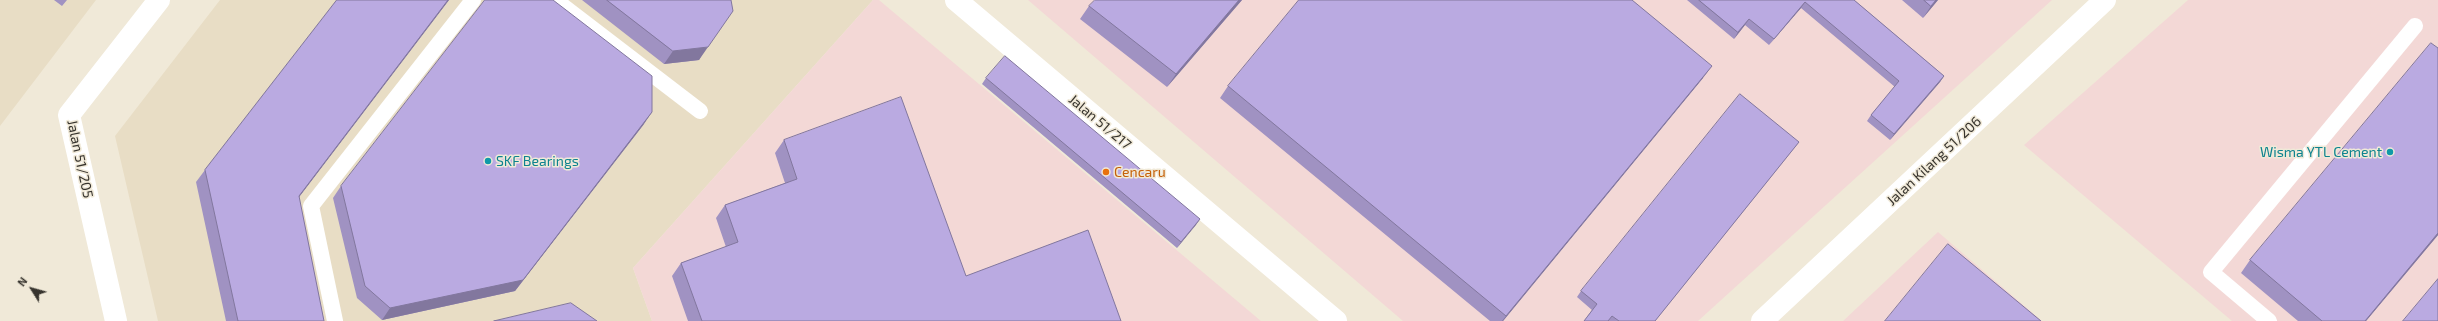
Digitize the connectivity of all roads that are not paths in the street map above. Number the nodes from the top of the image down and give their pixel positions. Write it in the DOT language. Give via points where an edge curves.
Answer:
graph roads {
  1 [pos="159,0"];
  2 [pos="473,0"];
  3 [pos="555,0"];
  4 [pos="956,0"];
  5 [pos="2105,0"];
  6 [pos="2415,26"];
  7 [pos="700,111"];
  8 [pos="116,321"];
  9 [pos="335,321"];
  10 [pos="1336,321"];
  11 [pos="1762,321"];
  12 [pos="2269,321"];
  1 -- 8 [label="street, Jalan 51/205" via="69,115"];
  2 -- 9 [label="lane" via="311,206"];
  3 -- 7 [label="lane"];
  4 -- 10 [label="street, Jalan 51/217"];
  5 -- 11 [label="street, Jalan Kilang 51/206"];
  6 -- 12 [label="lane" via="2211,272"];
}
